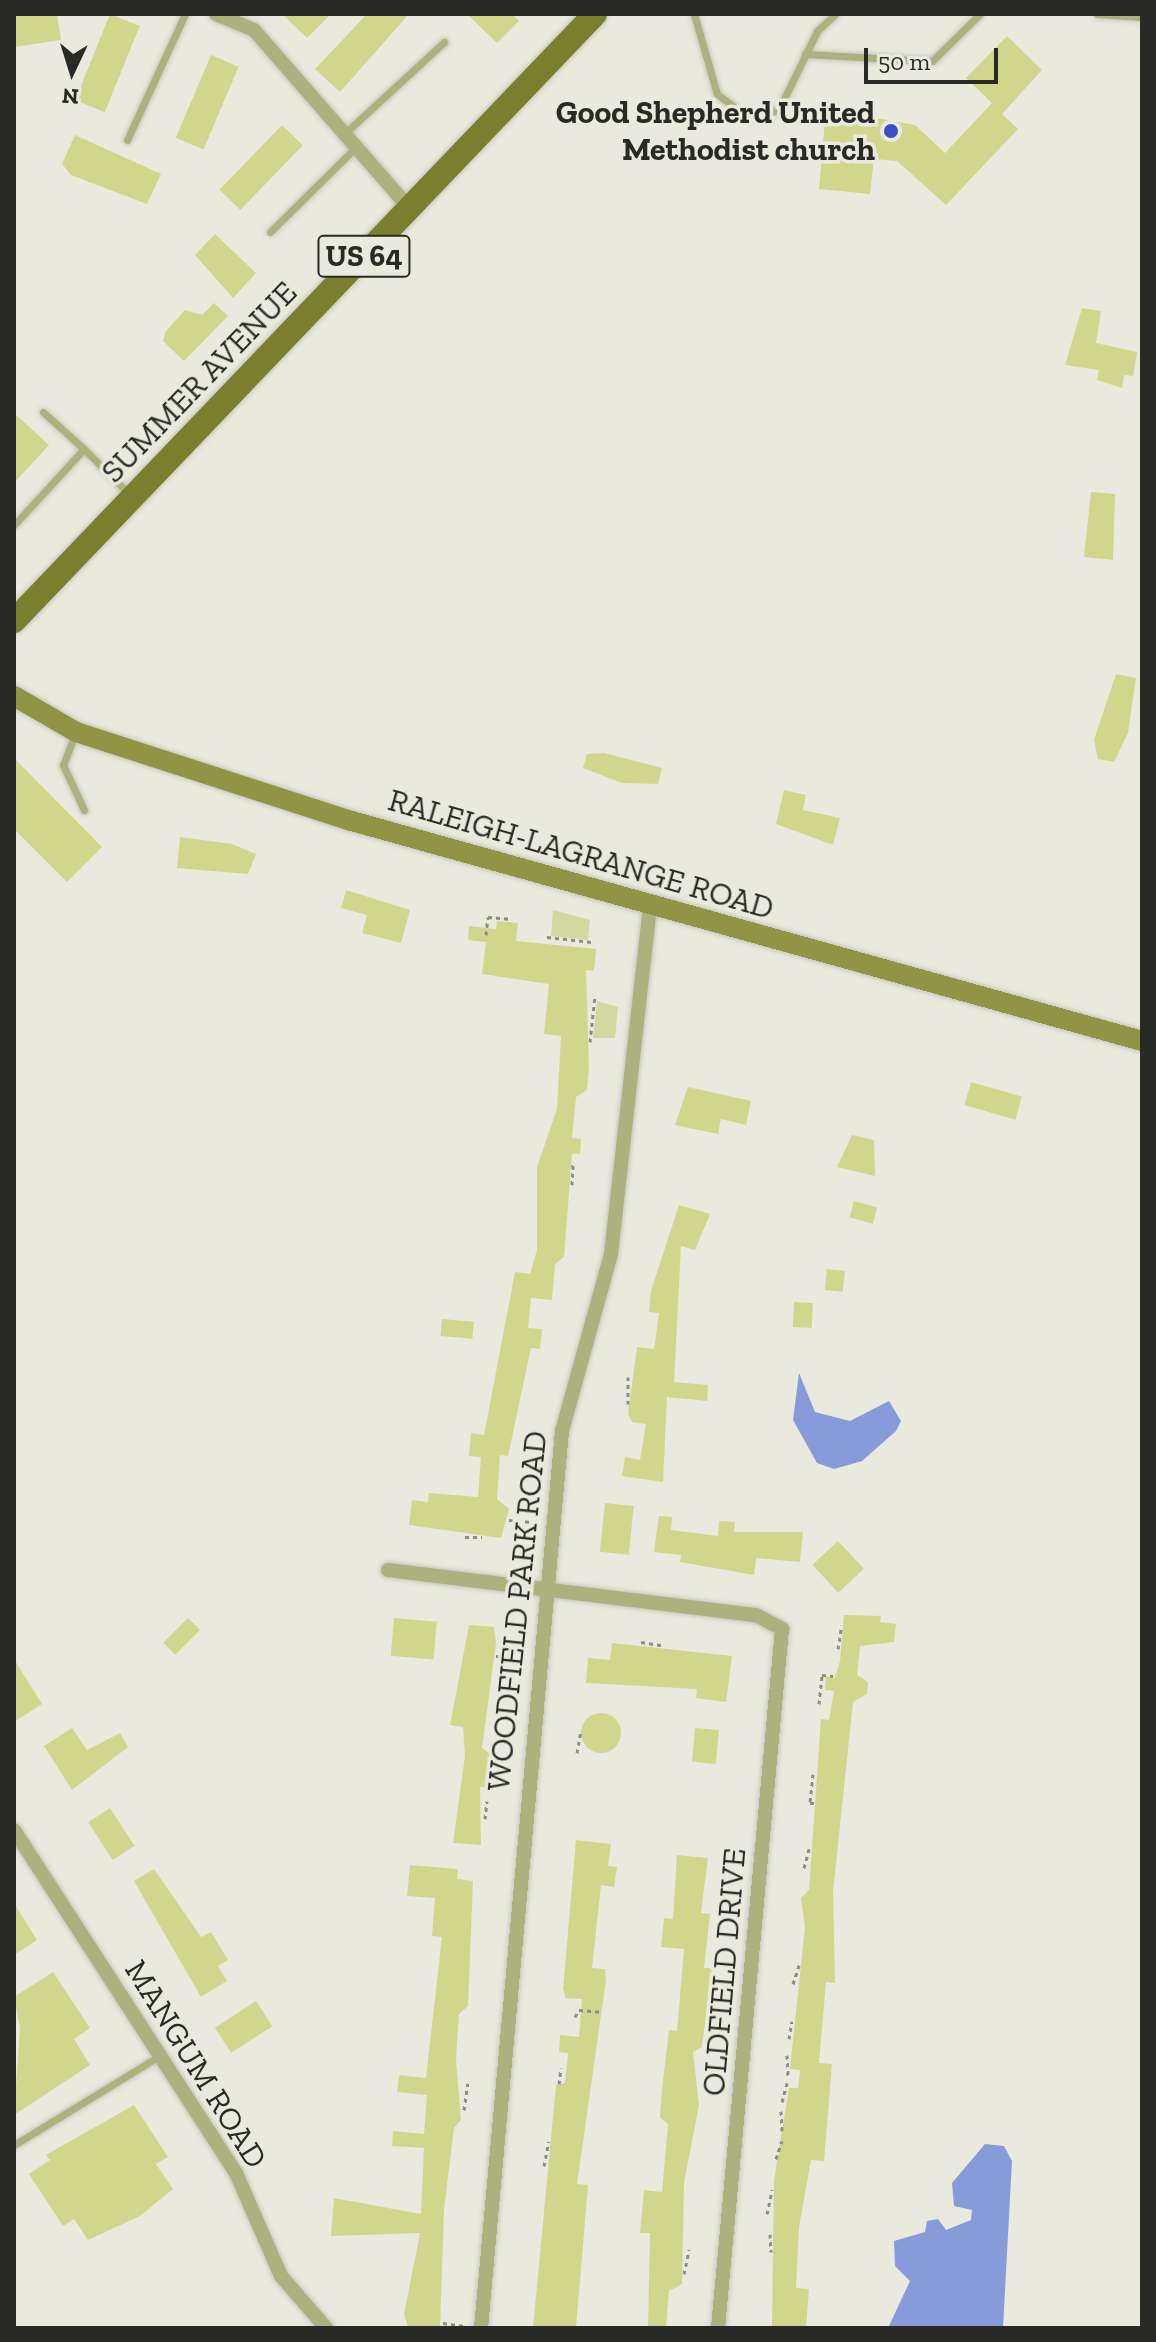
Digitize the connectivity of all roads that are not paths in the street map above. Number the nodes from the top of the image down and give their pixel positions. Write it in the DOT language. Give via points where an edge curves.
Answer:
graph roads {
  1 [pos="185,14"];
  2 [pos="216,14"];
  3 [pos="595,14"];
  4 [pos="694,14"];
  5 [pos="835,14"];
  6 [pos="980,14"];
  7 [pos="1097,14"];
  8 [pos="1142,17"];
  9 [pos="444,42"];
  10 [pos="805,54"];
  11 [pos="344,134"];
  12 [pos="127,140"];
  13 [pos="356,147"];
  14 [pos="410,209"];
  15 [pos="270,232"];
  16 [pos="43,412"];
  17 [pos="84,449"];
  18 [pos="133,498"];
  19 [pos="14,525"];
  20 [pos="14,621"];
  21 [pos="14,696"];
  22 [pos="76,732"];
  23 [pos="84,810"];
  24 [pos="650,906"];
  25 [pos="1142,1041"];
  26 [pos="388,1570"];
  27 [pos="546,1589"];
  28 [pos="14,1830"];
  29 [pos="20,1854"];
  30 [pos="162,2055"];
  31 [pos="14,2145"];
  32 [pos="326,2328"];
  33 [pos="481,2328"];
  34 [pos="718,2328"];
  1 -- 12 [label="lane"];
  2 -- 11 [label="street" via="254,30"];
  3 -- 14 [label="main road, SUMMER AVENUE / US 64"];
  4 -- 10 [label="lane" via="717,94 747,117 780,107"];
  5 -- 10 [label="lane"];
  6 -- 10 [label="lane" via="932,61"];
  7 -- 8 [label="lane"];
  9 -- 11 [label="lane"];
  11 -- 13 [label="street"];
  13 -- 14 [label="street"];
  13 -- 15 [label="lane"];
  14 -- 18 [label="main road, SUMMER AVENUE / US 64"];
  16 -- 17 [label="lane"];
  17 -- 18 [label="lane"];
  17 -- 19 [label="lane"];
  18 -- 20 [label="main road, SUMMER AVENUE / US 64"];
  21 -- 22 [label="main road, RALEIGH-LAGRANGE ROAD"];
  22 -- 23 [label="lane" via="63,765"];
  22 -- 24 [label="main road, RALEIGH-LAGRANGE ROAD"];
  24 -- 25 [label="main road, RALEIGH-LAGRANGE ROAD"];
  24 -- 27 [label="street, WOODFIELD PARK ROAD" via="616,1226 564,1418"];
  26 -- 27 [label="street"];
  27 -- 33 [label="street, WOODFIELD PARK ROAD"];
  27 -- 34 [label="street, OLDFIELD DRIVE" via="777,1622 783,1652"];
  28 -- 29 [label="street, MANGUM ROAD"];
  29 -- 30 [label="street, MANGUM ROAD"];
  30 -- 31 [label="lane"];
  30 -- 32 [label="street, MANGUM ROAD" via="236,2173 281,2276"];
}
